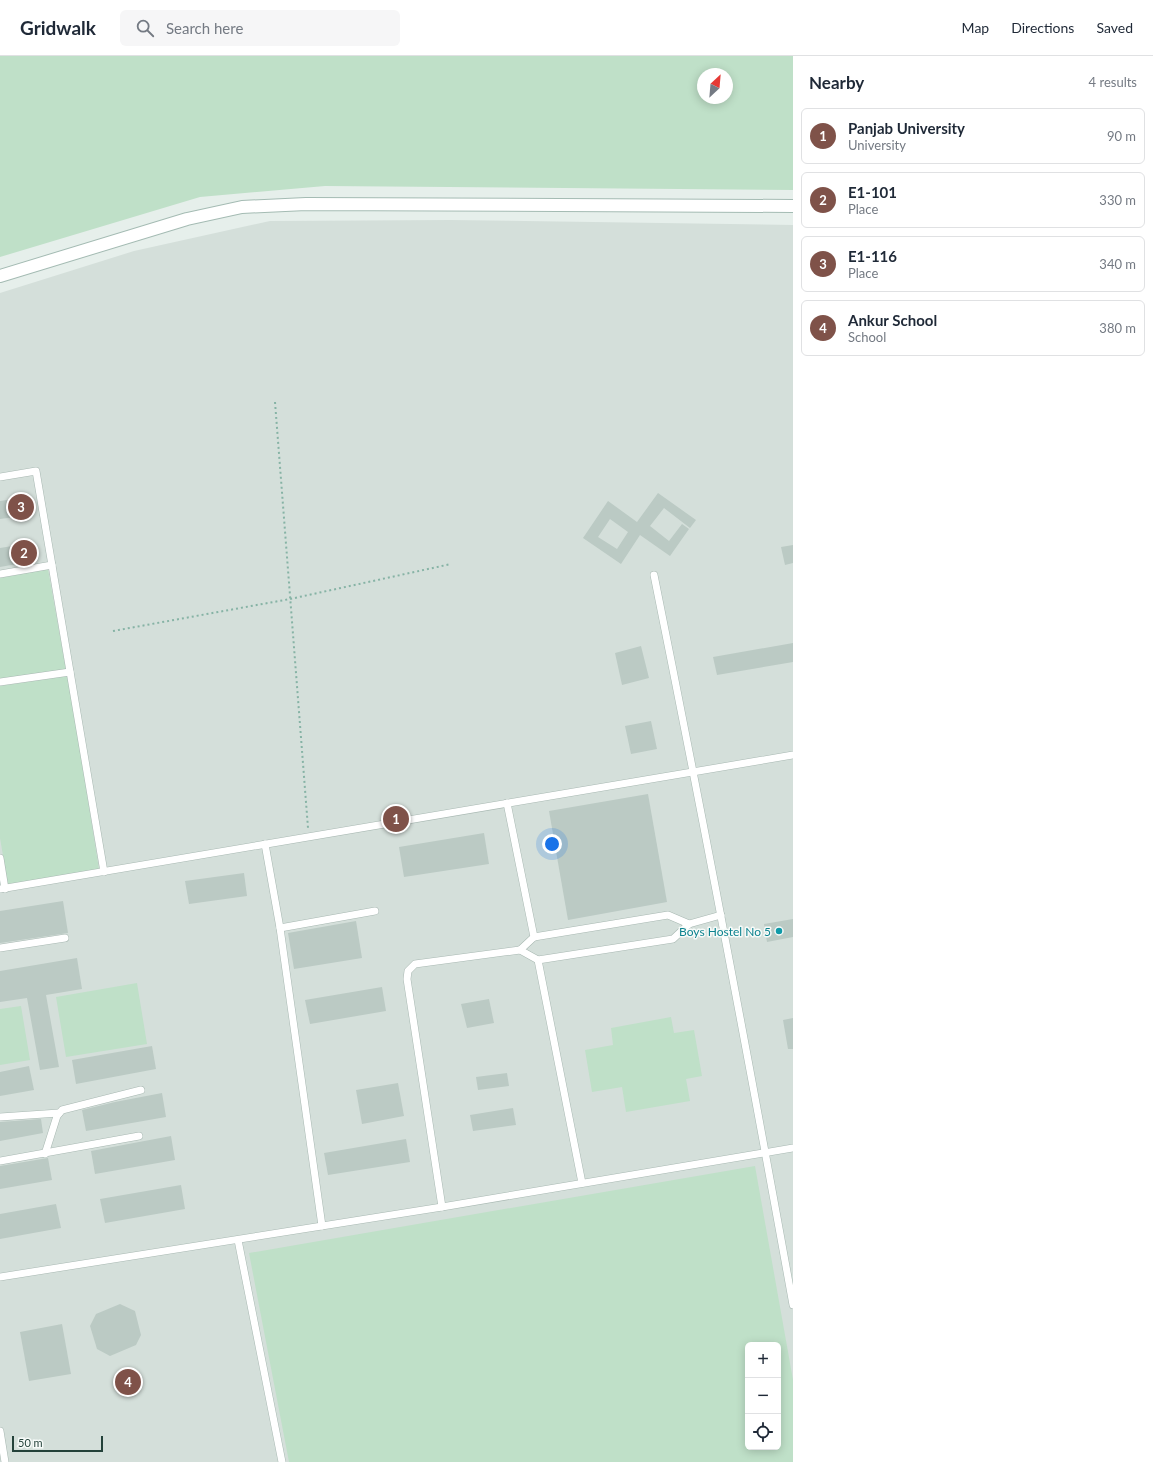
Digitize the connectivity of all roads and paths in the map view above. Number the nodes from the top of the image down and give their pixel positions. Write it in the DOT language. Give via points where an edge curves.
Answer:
graph roads {
  1 [pos="793,206"];
  2 [pos="0,276"];
  3 [pos="275,402"];
  4 [pos="0,477"];
  5 [pos="451,564"];
  6 [pos="52,565"];
  7 [pos="0,574"];
  8 [pos="654,576"];
  9 [pos="290,599"];
  10 [pos="113,631"];
  11 [pos="70,672"];
  12 [pos="0,682"];
  13 [pos="793,755"];
  14 [pos="694,772"];
  15 [pos="507,803"];
  16 [pos="309,837"];
  17 [pos="265,844"];
  18 [pos="0,858"];
  19 [pos="104,872"];
  20 [pos="3,889"];
  21 [pos="375,911"];
  22 [pos="721,915"];
  23 [pos="689,924"];
  24 [pos="280,928"];
  25 [pos="534,937"];
  26 [pos="65,938"];
  27 [pos="0,948"];
  28 [pos="520,950"];
  29 [pos="538,960"];
  30 [pos="141,1090"];
  31 [pos="59,1113"];
  32 [pos="0,1117"];
  33 [pos="139,1136"];
  34 [pos="793,1148"];
  35 [pos="766,1152"];
  36 [pos="45,1154"];
  37 [pos="0,1161"];
  38 [pos="582,1183"];
  39 [pos="442,1207"];
  40 [pos="322,1226"];
  41 [pos="238,1240"];
  42 [pos="0,1277"];
  43 [pos="793,1305"];
  44 [pos="0,1431"];
  45 [pos="6,1462"];
  46 [pos="282,1462"];
  1 -- 2 [label="street" via="306,204 242,207 187,219"];
  3 -- 9 [label="path"];
  4 -- 6 [label="lane" via="36,471"];
  5 -- 9 [label="path"];
  6 -- 7 [label="lane"];
  6 -- 11 [label="lane"];
  8 -- 14 [label="lane"];
  9 -- 10 [label="path"];
  9 -- 16 [label="path"];
  11 -- 12 [label="lane"];
  11 -- 19 [label="lane"];
  13 -- 14 [label="lane"];
  14 -- 15 [label="lane"];
  14 -- 22 [label="lane"];
  15 -- 16 [label="lane"];
  15 -- 25 [label="lane"];
  16 -- 17 [label="lane"];
  17 -- 19 [label="lane"];
  17 -- 24 [label="lane"];
  18 -- 20 [label="lane"];
  19 -- 20 [label="lane"];
  21 -- 24 [label="lane"];
  22 -- 23 [label="lane"];
  22 -- 35 [label="lane"];
  23 -- 25 [label="lane" via="668,916"];
  23 -- 29 [label="lane" via="673,939"];
  24 -- 40 [label="lane"];
  25 -- 28 [label="lane"];
  26 -- 27 [label="lane"];
  28 -- 29 [label="lane"];
  28 -- 39 [label="lane" via="415,964 408,971 407,979"];
  29 -- 38 [label="lane"];
  30 -- 31 [label="lane" via="65,1109"];
  31 -- 32 [label="lane"];
  31 -- 36 [label="lane"];
  33 -- 36 [label="lane"];
  34 -- 35 [label="lane"];
  35 -- 38 [label="lane"];
  35 -- 43 [label="lane"];
  36 -- 37 [label="lane"];
  38 -- 39 [label="lane"];
  39 -- 40 [label="lane"];
  40 -- 41 [label="lane"];
  41 -- 42 [label="lane"];
  41 -- 46 [label="lane"];
  44 -- 45 [label="lane"];
}
